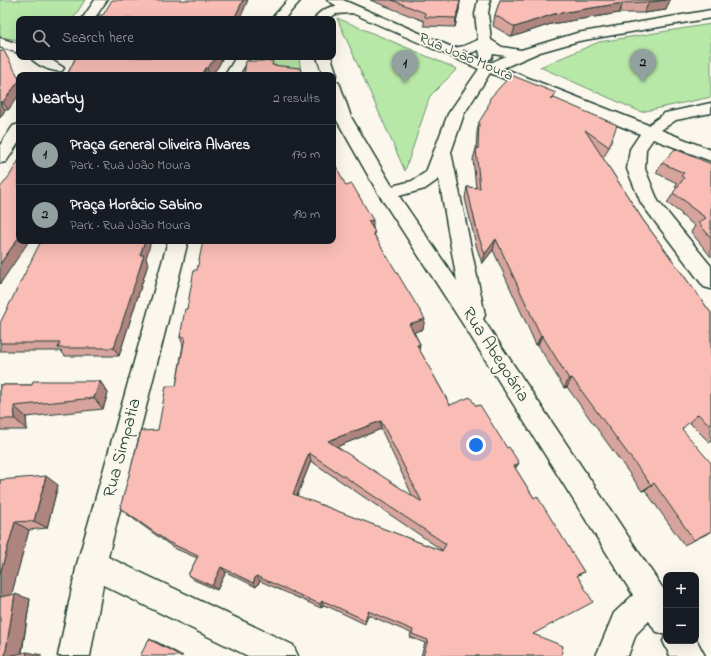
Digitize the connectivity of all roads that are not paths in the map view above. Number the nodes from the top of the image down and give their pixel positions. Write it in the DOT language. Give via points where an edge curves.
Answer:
graph roads {
  1 [pos="101,0"];
  2 [pos="295,0"];
  3 [pos="322,0"];
  4 [pos="333,0"];
  5 [pos="484,0"];
  6 [pos="354,9"];
  7 [pos="312,14"];
  8 [pos="711,14"];
  9 [pos="90,16"];
  10 [pos="280,16"];
  11 [pos="0,42"];
  12 [pos="485,42"];
  13 [pos="16,47"];
  14 [pos="452,52"];
  15 [pos="520,54"];
  16 [pos="43,60"];
  17 [pos="241,60"];
  18 [pos="325,60"];
  19 [pos="58,67"];
  20 [pos="489,68"];
  21 [pos="234,72"];
  22 [pos="329,72"];
  23 [pos="519,79"];
  24 [pos="336,95"];
  25 [pos="470,95"];
  26 [pos="711,108"];
  27 [pos="650,131"];
  28 [pos="16,134"];
  29 [pos="443,153"];
  30 [pos="711,156"];
  31 [pos="0,158"];
  32 [pos="387,193"];
  33 [pos="177,244"];
  34 [pos="463,263"];
  35 [pos="438,269"];
  36 [pos="711,281"];
  37 [pos="476,326"];
  38 [pos="92,564"];
  39 [pos="659,609"];
  40 [pos="681,644"];
  41 [pos="74,656"];
  42 [pos="282,656"];
  43 [pos="612,656"];
  44 [pos="689,656"];
  1 -- 9 [label="street"];
  2 -- 10 [label="street"];
  3 -- 7 [label="street"];
  4 -- 6 [label="street, Rua João Moura"];
  5 -- 12 [label="street" via="481,21"];
  6 -- 7 [label="street"];
  6 -- 14 [label="street, Rua João Moura"];
  8 -- 15 [label="street" via="577,37"];
  11 -- 13 [label="street"];
  12 -- 14 [label="street" via="467,50"];
  12 -- 15 [label="street" via="498,51"];
  12 -- 20 [label="street"];
  14 -- 20 [label="street, Rua João Moura"];
  15 -- 20 [label="street"];
  16 -- 19 [label="street"];
  17 -- 21 [label="street"];
  18 -- 22 [label="street"];
  20 -- 23 [label="street, Rua João Moura"];
  20 -- 25 [label="street"];
  23 -- 25 [label="street"];
  23 -- 27 [label="street, Rua João Moura"];
  24 -- 32 [label="street, Rua Abegoária" via="343,117"];
  25 -- 29 [label="street" via="456,114"];
  26 -- 27 [label="street" via="671,116"];
  27 -- 30 [label="street, Rua João Moura"];
  27 -- 36 [label="street" via="638,149 636,169 650,203"];
  28 -- 31 [label="street"];
  29 -- 32 [label="street" via="428,182"];
  29 -- 34 [label="street"];
  32 -- 35 [label="street, Rua Abegoária"];
  33 -- 38 [label="street, Rua Simpatia"];
  34 -- 35 [label="street"];
  34 -- 37 [label="street"];
  35 -- 37 [label="street, Rua Abegoária"];
  37 -- 39 [label="street, Rua Abegoária"];
  38 -- 41 [label="street, Rua Simpatia"];
  38 -- 42 [label="street"];
  39 -- 43 [label="street" via="625,624"];
  40 -- 44 [label="street"];
}
